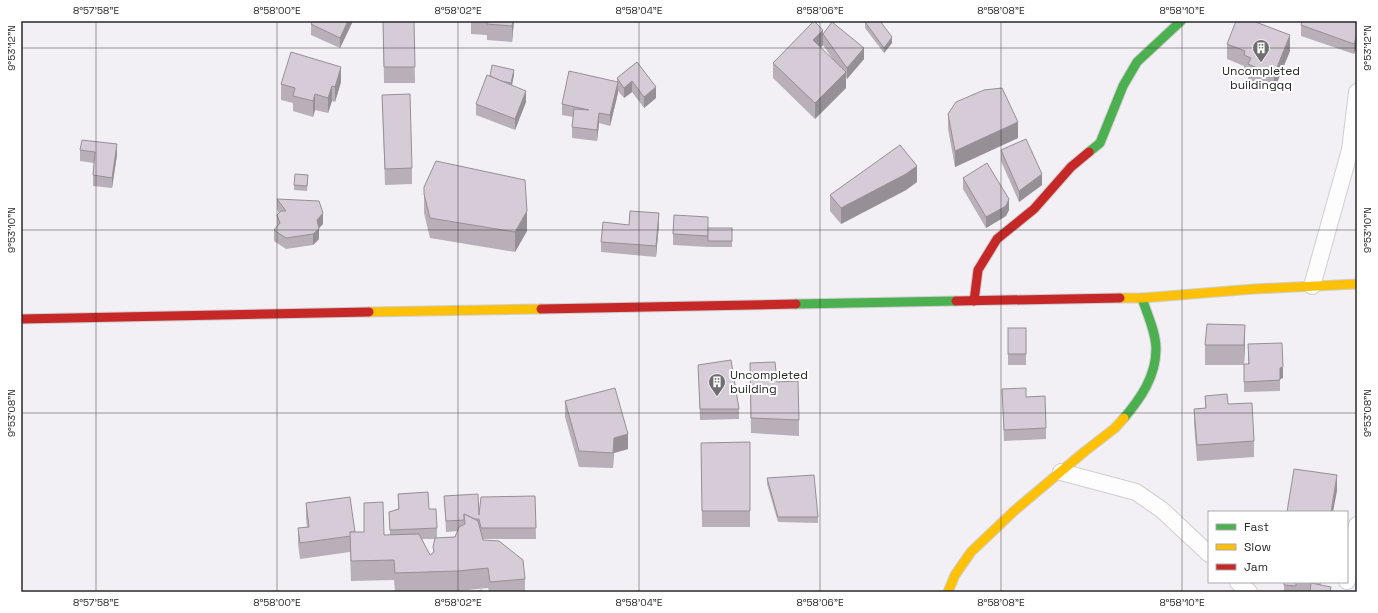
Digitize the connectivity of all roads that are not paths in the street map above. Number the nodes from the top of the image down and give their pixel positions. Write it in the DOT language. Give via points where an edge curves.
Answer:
graph roads {
  1 [pos="1181,21"];
  2 [pos="1357,92"];
  3 [pos="1357,284"];
  4 [pos="1312,286"];
  5 [pos="1142,298"];
  6 [pos="974,301"];
  7 [pos="21,319"];
  8 [pos="1061,472"];
  9 [pos="1357,525"];
  10 [pos="1355,552"];
  11 [pos="1208,553"];
  12 [pos="1348,578"];
  13 [pos="1239,583"];
  14 [pos="948,592"];
  15 [pos="1249,592"];
  1 -- 6 [label="main road" via="1137,62 1123,86 1100,143 1071,167 1034,209 997,239 978,270"];
  2 -- 4 [label="street" via="1350,150"];
  3 -- 4 [label="main road"];
  4 -- 5 [label="main road"];
  5 -- 6 [label="main road"];
  5 -- 8 [label="main road" via="1156,348 1147,386 1115,428"];
  6 -- 7 [label="main road"];
  8 -- 11 [label="street" via="1136,492 1162,510"];
  8 -- 14 [label="main road" via="971,552"];
  9 -- 10 [label="street"];
  10 -- 12 [label="street"];
  13 -- 15 [label="street"];
}
